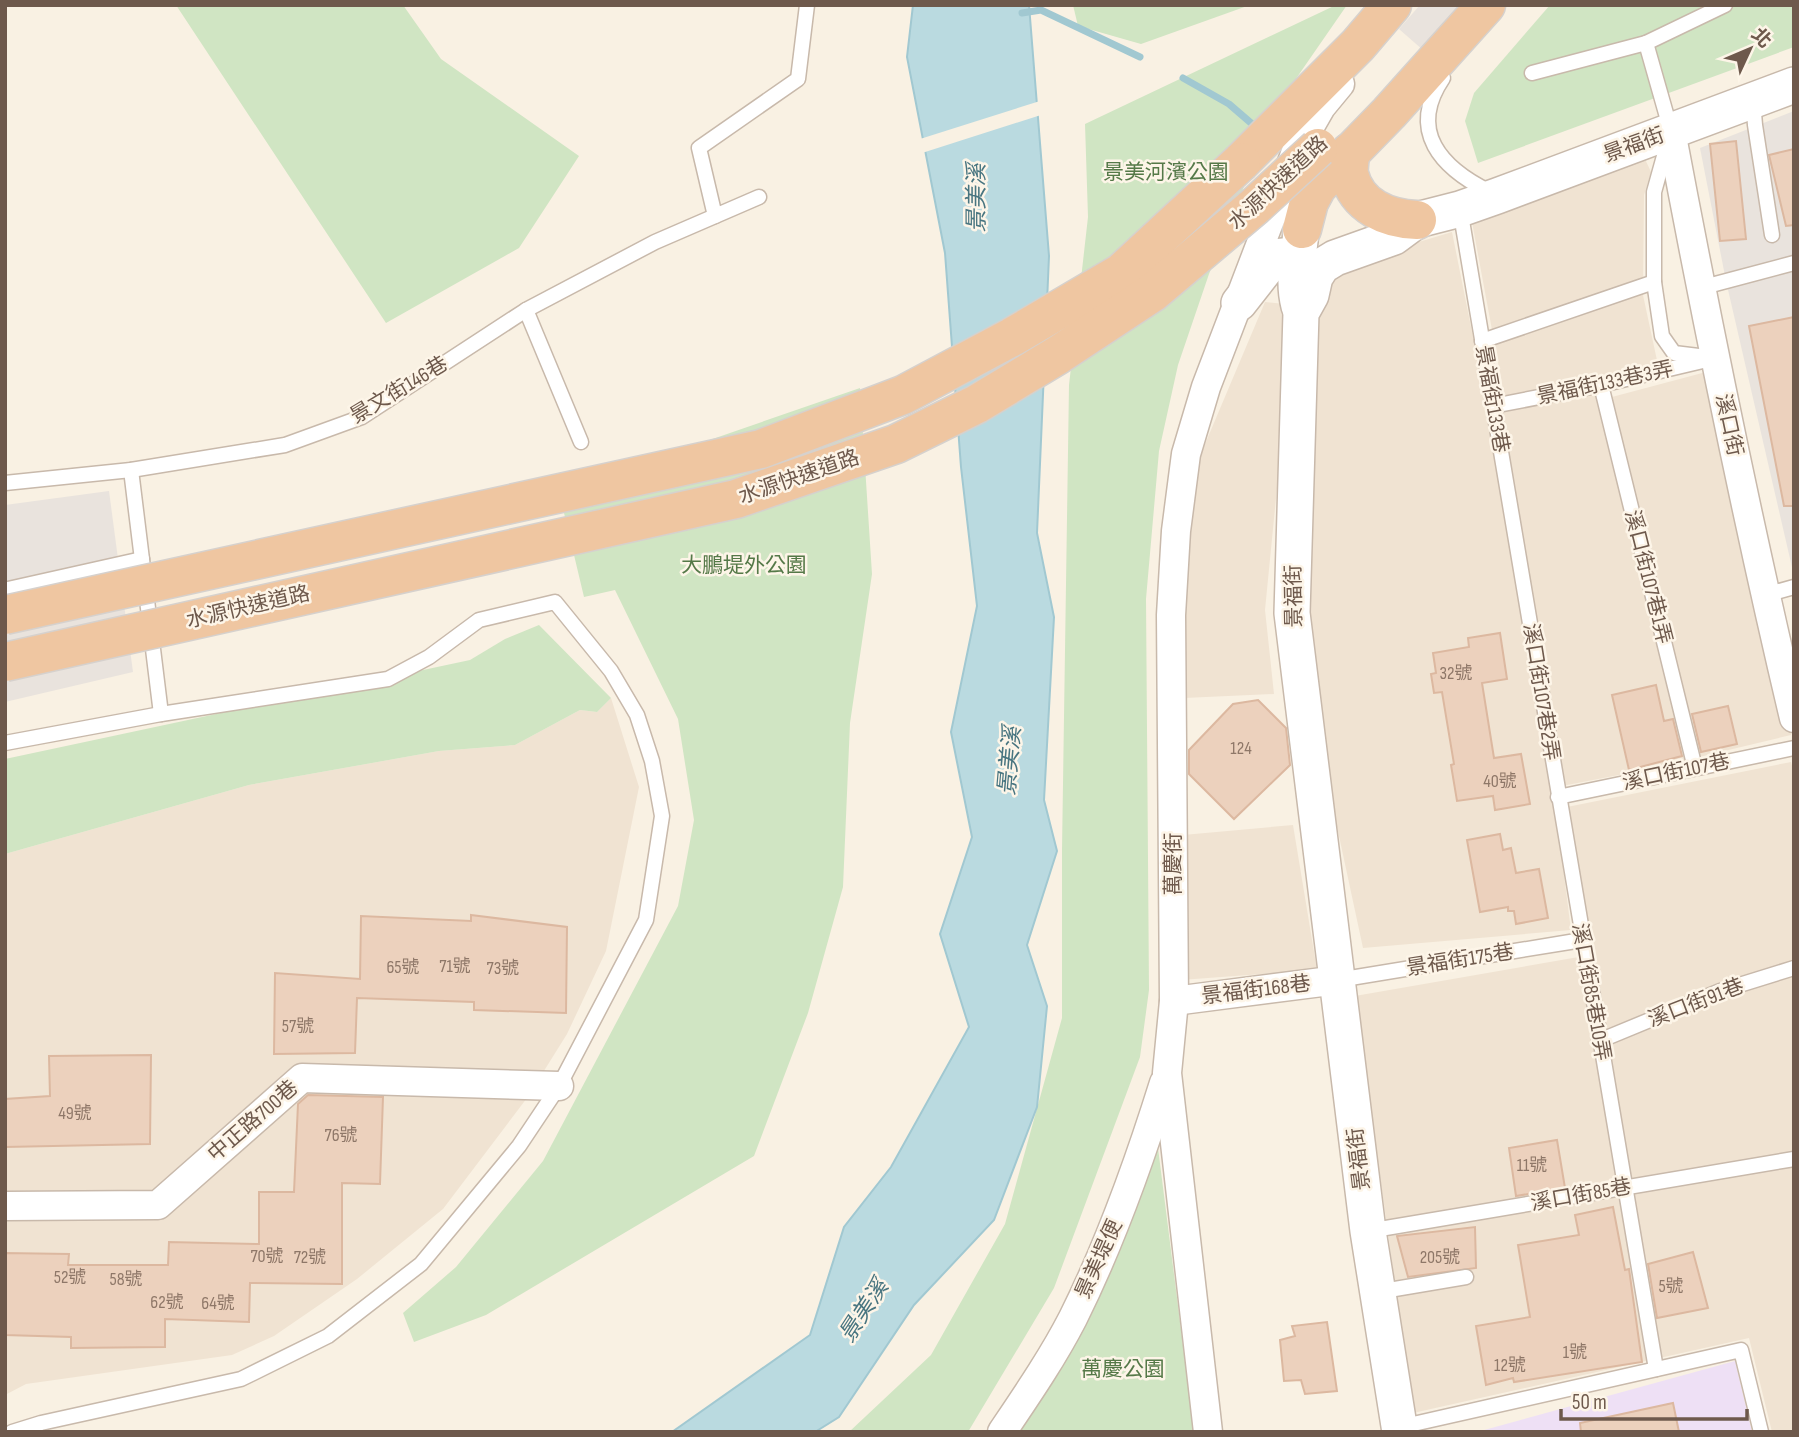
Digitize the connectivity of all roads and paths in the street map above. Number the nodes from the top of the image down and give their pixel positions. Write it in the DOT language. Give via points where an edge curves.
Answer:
graph roads {
  1 [pos="807,5"];
  2 [pos="1392,5"];
  3 [pos="1408,5"];
  4 [pos="1452,5"];
  5 [pos="1486,5"];
  6 [pos="1725,5"];
  7 [pos="1646,43"];
  8 [pos="1451,68"];
  9 [pos="1532,73"];
  10 [pos="1794,85"];
  11 [pos="1753,99"];
  12 [pos="1671,131"];
  13 [pos="1297,149"];
  14 [pos="1350,152"];
  15 [pos="1497,196"];
  16 [pos="759,197"];
  17 [pos="1460,209"];
  18 [pos="715,216"];
  19 [pos="1418,220"];
  20 [pos="1302,229"];
  21 [pos="1773,235"];
  22 [pos="1794,263"];
  23 [pos="1295,274"];
  24 [pos="1654,282"];
  25 [pos="1700,288"];
  26 [pos="1238,303"];
  27 [pos="526,310"];
  28 [pos="1301,313"];
  29 [pos="1482,341"];
  30 [pos="1716,358"];
  31 [pos="1601,385"];
  32 [pos="1493,406"];
  33 [pos="581,442"];
  34 [pos="131,470"];
  35 [pos="5,483"];
  36 [pos="142,559"];
  37 [pos="1794,587"];
  38 [pos="1524,588"];
  39 [pos="1765,594"];
  40 [pos="7,602"];
  41 [pos="5,662"];
  42 [pos="160,714"];
  43 [pos="1794,718"];
  44 [pos="5,743"];
  45 [pos="1794,748"];
  46 [pos="1695,768"];
  47 [pos="1558,797"];
  48 [pos="1582,940"];
  49 [pos="1794,968"];
  50 [pos="1338,980"];
  51 [pos="1174,1001"];
  52 [pos="1599,1041"];
  53 [pos="1167,1073"];
  54 [pos="559,1086"];
  55 [pos="1794,1159"];
  56 [pos="1624,1187"];
  57 [pos="5,1206"];
  58 [pos="1368,1231"];
  59 [pos="1466,1277"];
  60 [pos="1376,1292"];
  61 [pos="1656,1369"];
  62 [pos="1399,1429"];
  63 [pos="12,1432"];
  64 [pos="1002,1432"];
  65 [pos="1208,1432"];
  66 [pos="1761,1432"];
  1 -- 18 [label="lane" via="798,79 699,148"];
  2 -- 40 [label="highway, 水源快速道路, bridge" via="1209,194 1121,273 902,395 761,449"];
  3 -- 13 [label="street, 萬慶街" via="1321,107"];
  4 -- 41 [label="highway, 水源快速道路, bridge" via="1318,148 1153,293 977,404 896,444 736,499"];
  5 -- 14 [label="highway"];
  6 -- 7 [label="lane"];
  7 -- 9 [label="lane"];
  7 -- 12 [label="lane"];
  8 -- 15 [label="lane" via="1431,96 1428,133 1455,172"];
  10 -- 11 [label="street, 景福街"];
  11 -- 12 [label="street, 景福街"];
  11 -- 21 [label="lane"];
  12 -- 15 [label="street, 景福街"];
  12 -- 24 [label="lane" via="1654,192"];
  12 -- 25 [label="street, 溪口街"];
  13 -- 20 [label="street"];
  13 -- 26 [label="street, 萬慶街"];
  14 -- 19 [label="highway" via="1349,174 1367,204 1398,219"];
  14 -- 20 [label="highway" via="1317,187"];
  15 -- 17 [label="street, 景福街"];
  16 -- 18 [label="lane, 景文街146巷"];
  17 -- 19 [label="street, 景福街"];
  17 -- 29 [label="lane, 景福街133巷"];
  18 -- 27 [label="lane, 景文街146巷"];
  19 -- 28 [label="street, 景福街" via="1394,237 1322,266"];
  20 -- 23 [label="street"];
  22 -- 25 [label="lane"];
  23 -- 26 [label="street" via="1292,262 1275,257"];
  23 -- 28 [label="street"];
  24 -- 29 [label="lane"];
  24 -- 30 [label="lane" via="1662,336 1674,353"];
  25 -- 30 [label="street, 溪口街"];
  26 -- 51 [label="street, 萬慶街" via="1186,454 1176,531 1171,615"];
  27 -- 33 [label="lane"];
  27 -- 34 [label="lane, 景文街146巷" via="362,417 285,445"];
  28 -- 50 [label="street, 景福街" via="1292,613"];
  29 -- 32 [label="lane, 景福街133巷"];
  30 -- 31 [label="lane, 景福街133巷3弄"];
  30 -- 39 [label="street, 溪口街"];
  31 -- 32 [label="lane, 景福街133巷3弄"];
  31 -- 46 [label="lane, 溪口街107巷1弄"];
  32 -- 38 [label="lane, 景福街133巷"];
  34 -- 35 [label="lane, 景文街146巷"];
  34 -- 36 [label="lane"];
  36 -- 40 [label="lane"];
  36 -- 42 [label="lane"];
  37 -- 39 [label="lane"];
  38 -- 47 [label="lane, 溪口街107巷2弄"];
  39 -- 43 [label="street, 溪口街"];
  42 -- 44 [label="lane"];
  42 -- 54 [label="lane" via="388,679 429,657 479,620 555,602 611,671 637,715 652,761 662,816 646,920"];
  45 -- 46 [label="lane, 溪口街107巷"];
  46 -- 47 [label="lane, 溪口街107巷"];
  47 -- 48 [label="lane, 溪口街85巷10弄"];
  48 -- 50 [label="lane, 景福街175巷"];
  48 -- 52 [label="lane, 溪口街85巷10弄"];
  49 -- 52 [label="lane, 溪口街91巷" via="1720,991"];
  50 -- 51 [label="street, 景福街168巷"];
  50 -- 58 [label="street, 景福街"];
  51 -- 53 [label="street, 萬慶街"];
  52 -- 56 [label="lane, 溪口街85巷10弄"];
  53 -- 64 [label="street, 景美堤便" via="1111,1237 1072,1320"];
  53 -- 65 [label="street, 萬慶街"];
  54 -- 57 [label="street, 中正路700巷" via="302,1078 158,1205"];
  54 -- 63 [label="lane" via="519,1146 421,1264 328,1336 241,1379"];
  55 -- 56 [label="lane, 溪口街85巷"];
  56 -- 58 [label="lane, 溪口街85巷"];
  56 -- 61 [label="lane, 溪口街85巷10弄"];
  58 -- 60 [label="street, 景福街"];
  59 -- 60 [label="lane"];
  60 -- 62 [label="street, 景福街"];
  61 -- 62 [label="lane"];
  61 -- 66 [label="lane" via="1741,1350"];
}
